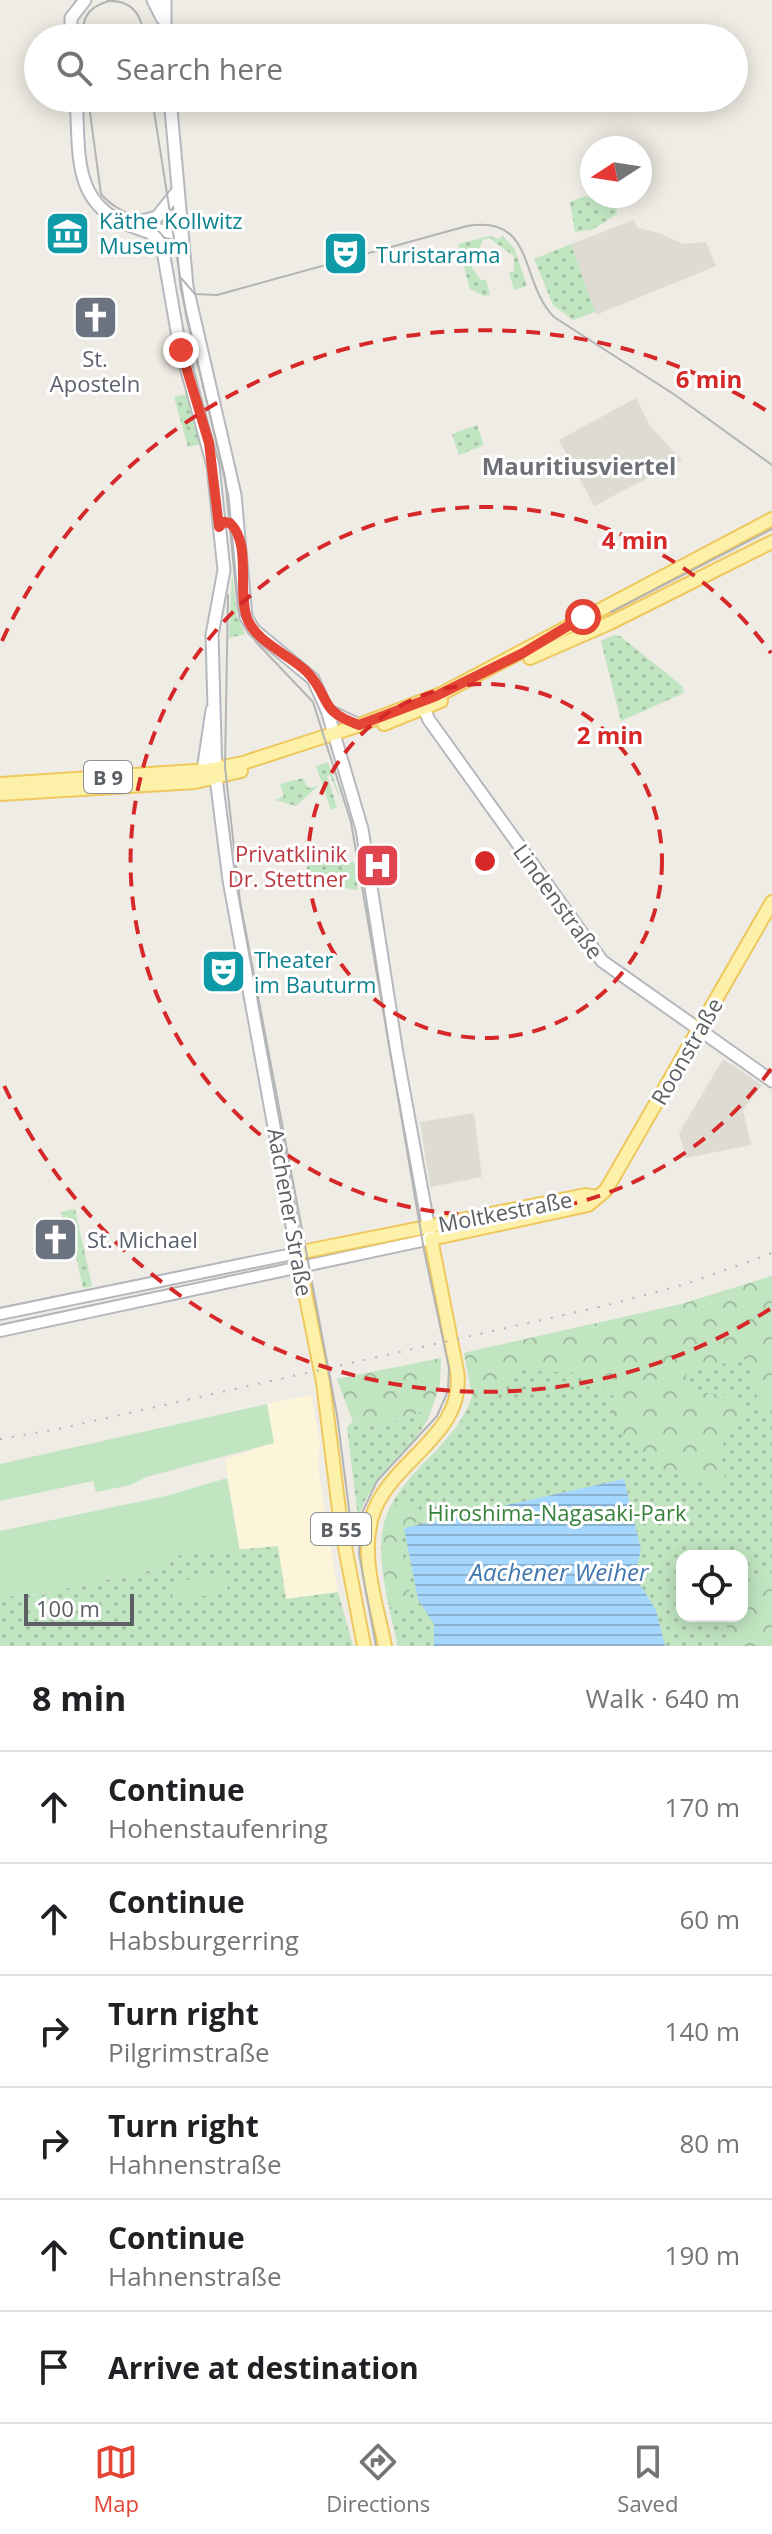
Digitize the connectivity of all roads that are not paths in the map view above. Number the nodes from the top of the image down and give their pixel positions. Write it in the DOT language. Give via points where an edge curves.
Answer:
graph roads {
  1 [pos="85,0"];
  2 [pos="153,0"];
  3 [pos="165,0"];
  4 [pos="164,22"];
  5 [pos="71,24"];
  6 [pos="78,112"];
  7 [pos="171,112"];
  8 [pos="178,190"];
  9 [pos="100,210"];
  10 [pos="138,222"];
  11 [pos="180,235"];
  12 [pos="772,519"];
  13 [pos="219,527"];
  14 [pos="239,535"];
  15 [pos="772,542"];
  16 [pos="215,686"];
  17 [pos="422,705"];
  18 [pos="327,710"];
  19 [pos="359,725"];
  20 [pos="333,738"];
  21 [pos="203,771"];
  22 [pos="216,774"];
  23 [pos="0,784"];
  24 [pos="0,794"];
  25 [pos="772,902"];
  26 [pos="697,1030"];
  27 [pos="772,1081"];
  28 [pos="597,1197"];
  29 [pos="430,1233"];
  30 [pos="297,1253"];
  31 [pos="301,1270"];
  32 [pos="0,1314"];
  33 [pos="0,1331"];
  34 [pos="364,1646"];
  35 [pos="385,1646"];
  1 -- 5 [label="main road"];
  2 -- 4 [label="main road"];
  3 -- 4 [label="main road"];
  6 -- 9 [label="main road" via="86,191"];
  7 -- 8 [label="main road"];
  8 -- 10 [label="main road" via="157,217"];
  8 -- 11 [label="main road"];
  9 -- 10 [label="main road"];
  9 -- 13 [label="main road" via="156,236 164,253 176,330 209,443"];
  10 -- 11 [label="main road"];
  11 -- 14 [label="main road"];
  12 -- 17 [label="main road, B 9"];
  13 -- 14 [label="main road" via="230,523"];
  13 -- 16 [label="main road" via="223,579 212,642"];
  14 -- 18 [label="main road" via="250,625 317,684"];
  15 -- 17 [label="main road, B 9"];
  16 -- 21 [label="main road"];
  16 -- 22 [label="main road, Aachener Straße"];
  17 -- 19 [label="main road, B 9"];
  17 -- 20 [label="main road, B 9"];
  17 -- 26 [label="main road, Lindenstraße" via="596,954"];
  18 -- 19 [label="main road"];
  18 -- 20 [label="main road"];
  19 -- 20 [label="main road, B 9"];
  20 -- 22 [label="main road, B 9"];
  20 -- 29 [label="main road" via="361,824"];
  21 -- 22 [label="main road, B 9"];
  21 -- 23 [label="main road, B 9"];
  22 -- 24 [label="main road, B 9"];
  22 -- 30 [label="main road, Aachener Straße" via="229,880"];
  25 -- 26 [label="main road, Roonstraße"];
  26 -- 27 [label="main road, Lindenstraße"];
  26 -- 28 [label="main road, Roonstraße" via="616,1177"];
  28 -- 29 [label="main road, Moltkestraße" via="586,1195"];
  29 -- 30 [label="main road, Moltkestraße"];
  29 -- 31 [label="street, Moltkestraße"];
  29 -- 35 [label="main road, B 55" via="458,1393 451,1415 387,1485 373,1513 368,1552"];
  30 -- 31 [label="main road, Aachener Straße / B 55"];
  30 -- 32 [label="street, Moltkestraße"];
  31 -- 33 [label="street, Moltkestraße"];
  31 -- 34 [label="main road, Aachener Straße / B 55"];
}
